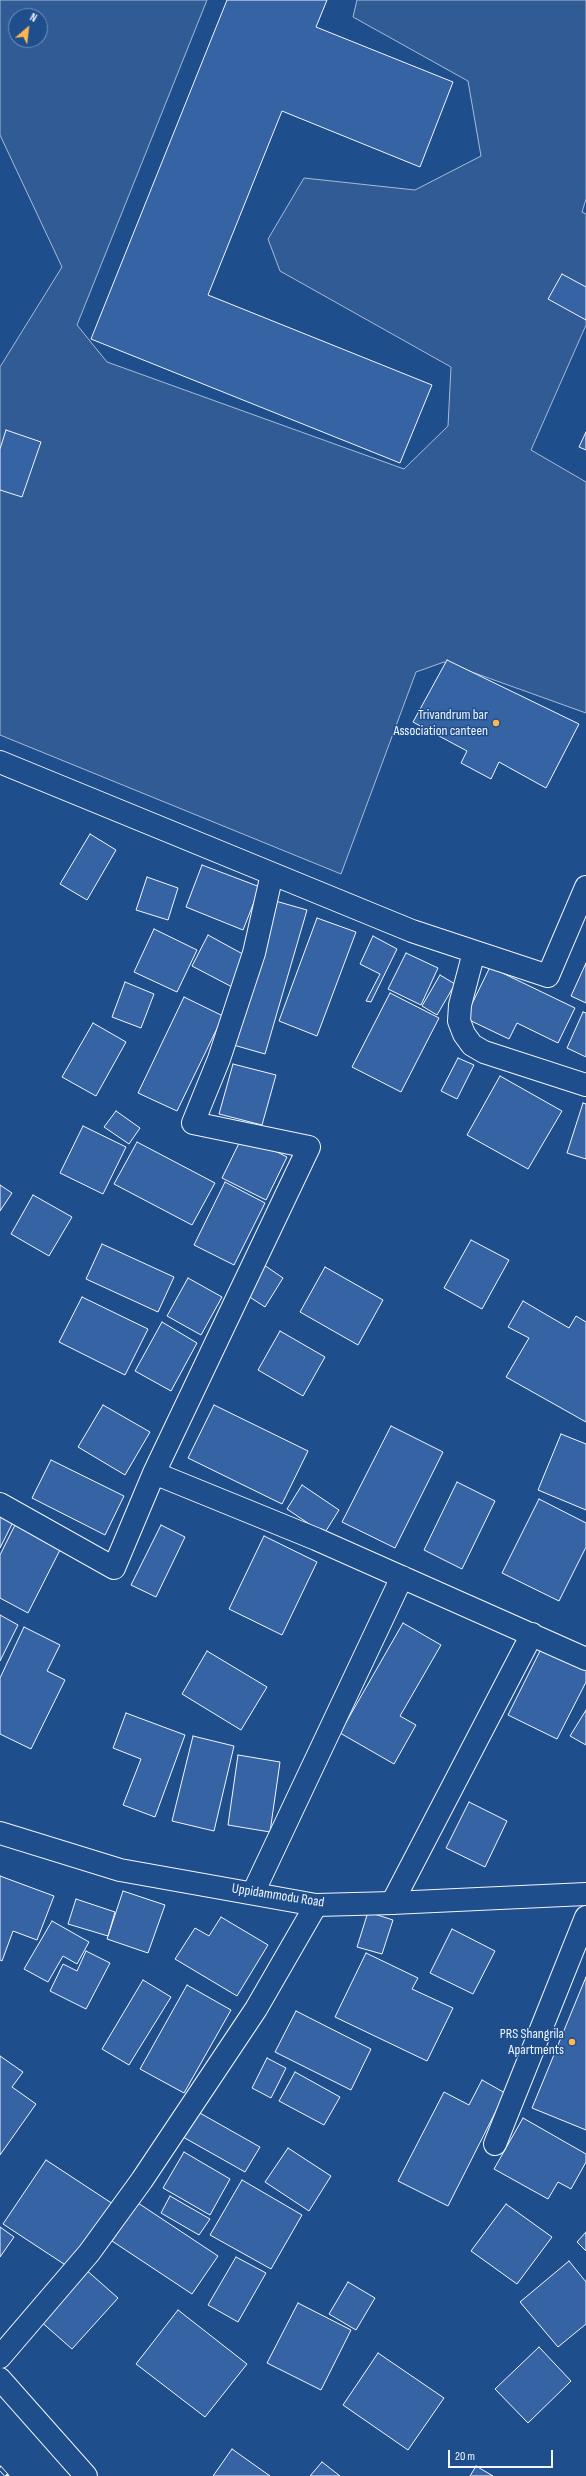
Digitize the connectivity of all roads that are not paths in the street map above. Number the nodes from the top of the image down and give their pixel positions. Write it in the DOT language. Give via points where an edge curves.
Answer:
graph roads {
  1 [pos="0,762"];
  2 [pos="272,874"];
  3 [pos="586,887"];
  4 [pos="474,952"];
  5 [pos="586,1085"];
  6 [pos="154,1473"];
  7 [pos="0,1504"];
  8 [pos="402,1577"];
  9 [pos="532,1634"];
  10 [pos="586,1659"];
  11 [pos="0,1833"];
  12 [pos="253,1893"];
  13 [pos="586,1894"];
  14 [pos="392,1904"];
  15 [pos="316,1905"];
  16 [pos="586,1918"];
  17 [pos="495,2144"];
  18 [pos="0,2357"];
  19 [pos="0,2379"];
  20 [pos="86,2476"];
  1 -- 2 [label="street"];
  2 -- 4 [label="street" via="412,931"];
  2 -- 6 [label="street" via="254,953 219,1059 193,1123 309,1147"];
  3 -- 4 [label="street" via="548,976"];
  4 -- 5 [label="street" via="460,1006 460,1021 464,1034 472,1045 484,1052"];
  6 -- 7 [label="street" via="114,1568"];
  6 -- 8 [label="street"];
  8 -- 9 [label="street"];
  8 -- 12 [label="street"];
  9 -- 10 [label="street"];
  9 -- 14 [label="street"];
  11 -- 12 [label="street, Uppidammodu Road" via="120,1870"];
  12 -- 15 [label="street, Uppidammodu Road"];
  13 -- 14 [label="street, Uppidammodu Road"];
  14 -- 15 [label="street, Uppidammodu Road"];
  15 -- 18 [label="street" via="256,2010 142,2180 89,2253"];
  16 -- 17 [label="street"];
  19 -- 20 [label="street"];
}
